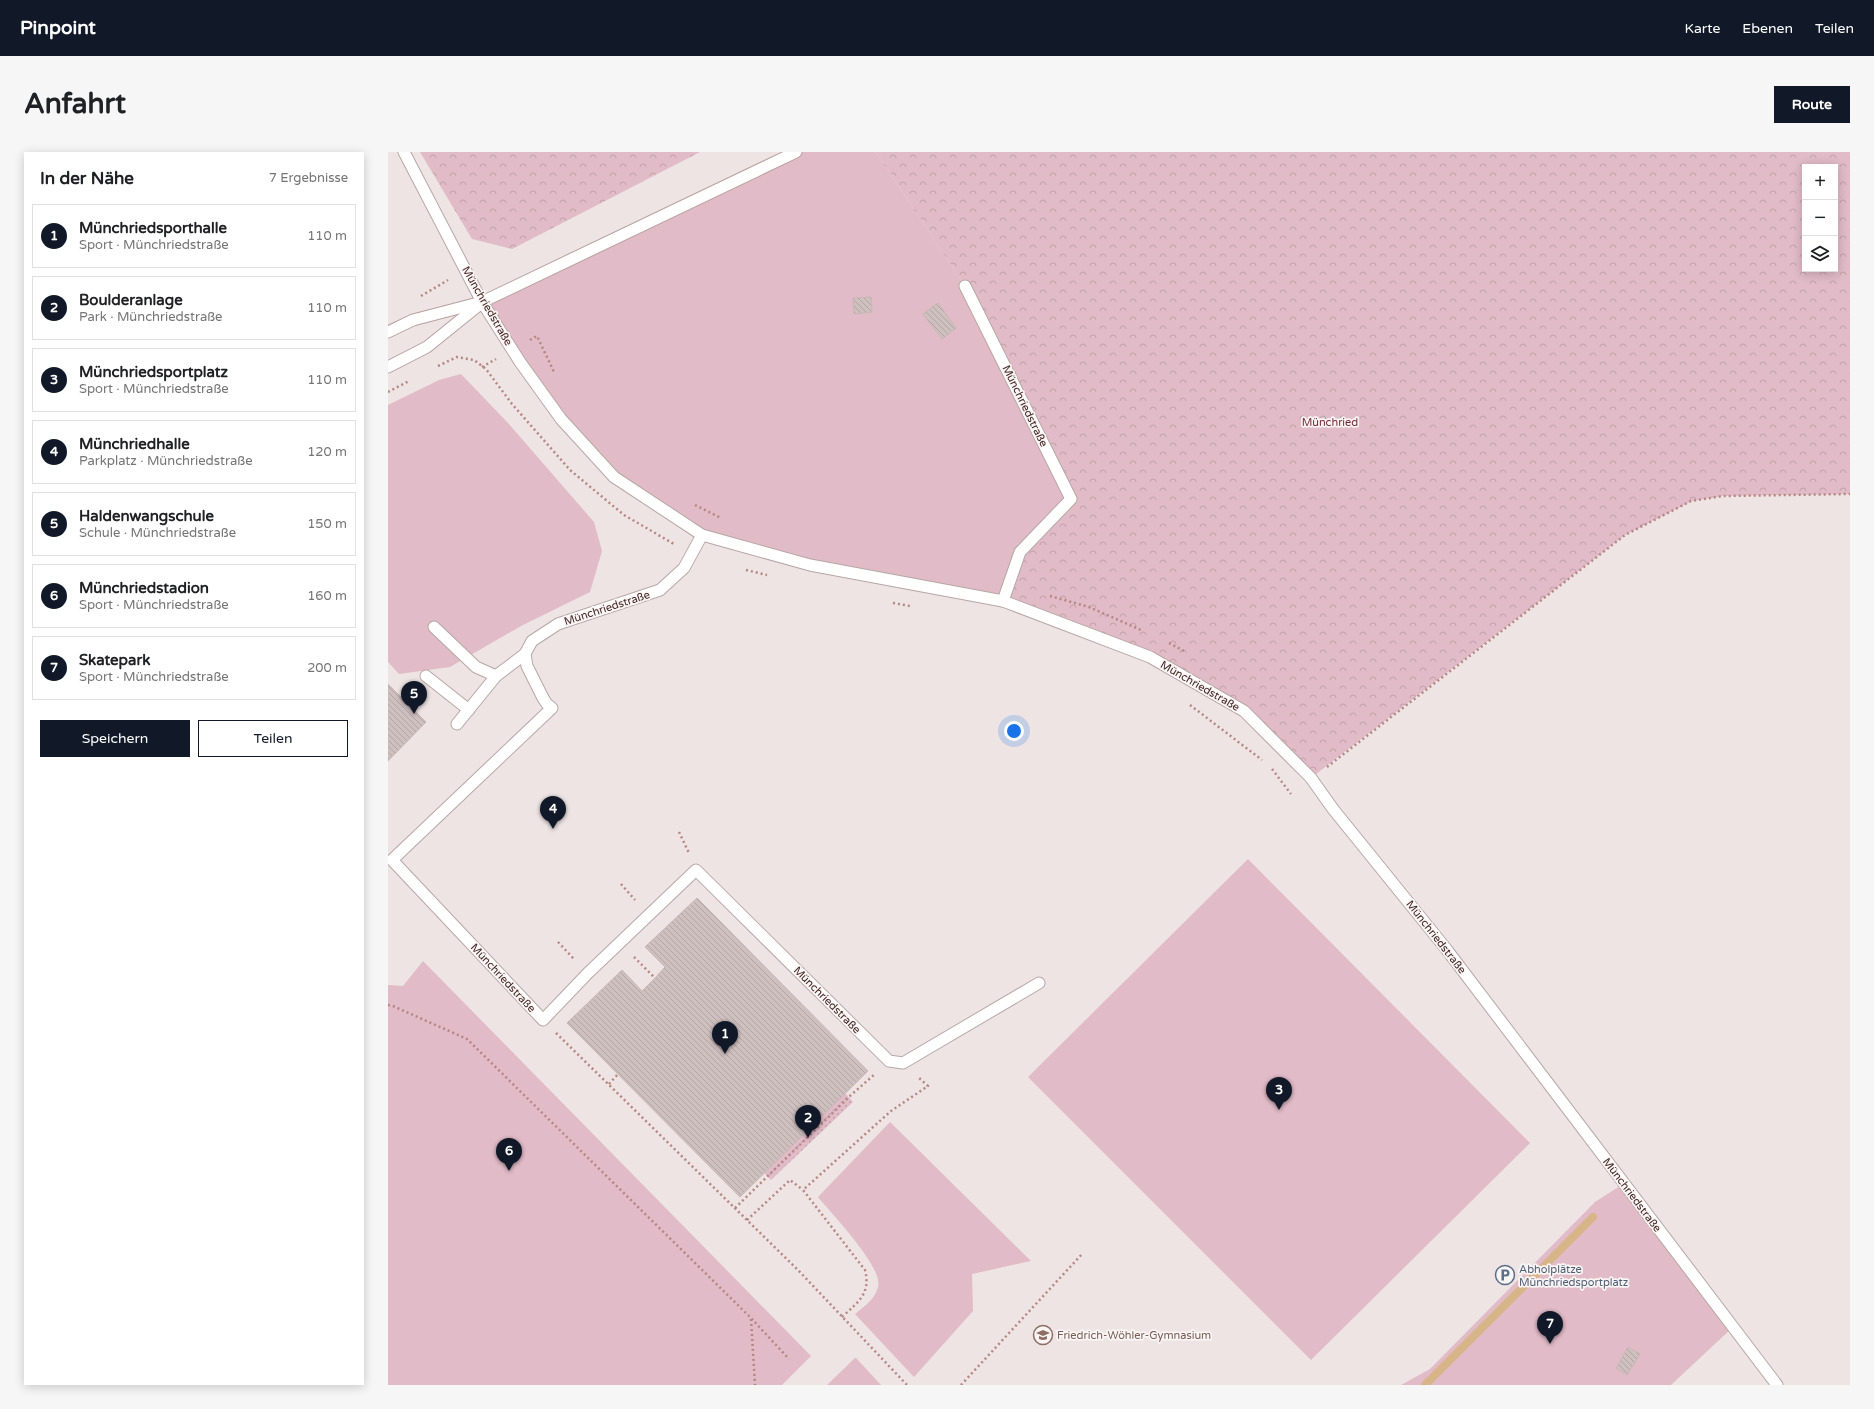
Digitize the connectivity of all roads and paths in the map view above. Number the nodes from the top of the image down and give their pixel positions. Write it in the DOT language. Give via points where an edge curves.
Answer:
graph roads {
  1 [pos="404,152"];
  2 [pos="796,152"];
  3 [pos="466,270"];
  4 [pos="966,286"];
  5 [pos="419,297"];
  6 [pos="482,302"];
  7 [pos="388,332"];
  8 [pos="388,367"];
  9 [pos="1850,494"];
  10 [pos="702,535"];
  11 [pos="1003,601"];
  12 [pos="434,628"];
  13 [pos="525,654"];
  14 [pos="426,676"];
  15 [pos="496,676"];
  16 [pos="469,710"];
  17 [pos="457,724"];
  18 [pos="1311,778"];
  19 [pos="620,942"];
  20 [pos="655,978"];
  21 [pos="1039,983"];
  22 [pos="388,1006"];
  23 [pos="543,1020"];
  24 [pos="890,1061"];
  25 [pos="618,1074"];
  26 [pos="609,1084"];
  27 [pos="928,1086"];
  28 [pos="803,1190"];
  29 [pos="735,1208"];
  30 [pos="747,1220"];
  31 [pos="1083,1253"];
  32 [pos="842,1317"];
  33 [pos="751,1318"];
  34 [pos="789,1360"];
  35 [pos="755,1385"];
  36 [pos="907,1385"];
  37 [pos="961,1385"];
  38 [pos="1777,1385"];
  1 -- 3 [label="street, Münchriedstraße"];
  2 -- 6 [label="street"];
  3 -- 5 [label="path"];
  3 -- 6 [label="street, Münchriedstraße"];
  4 -- 11 [label="street, Münchriedstraße" via="1071,499 1020,552"];
  6 -- 7 [label="street" via="413,320"];
  6 -- 8 [label="street" via="427,346"];
  6 -- 10 [label="street, Münchriedstraße" via="520,362 561,419 614,477"];
  9 -- 18 [label="path" via="1723,496 1692,501 1625,535"];
  10 -- 11 [label="street, Münchriedstraße" via="810,565"];
  10 -- 13 [label="street, Münchriedstraße" via="684,568 660,590 558,624 532,641"];
  11 -- 18 [label="street, Münchriedstraße" via="1150,657 1244,711"];
  12 -- 15 [label="street" via="476,667"];
  13 -- 15 [label="street"];
  13 -- 23 [label="street, Münchriedstraße" via="527,666 543,698 552,708 392,860"];
  14 -- 16 [label="street"];
  15 -- 16 [label="street"];
  16 -- 17 [label="street"];
  18 -- 38 [label="street, Münchriedstraße" via="1447,950"];
  19 -- 20 [label="path"];
  19 -- 23 [label="street, Münchriedstraße"];
  19 -- 24 [label="street, Münchriedstraße" via="696,870"];
  21 -- 24 [label="street" via="903,1063"];
  22 -- 33 [label="path" via="467,1039"];
  23 -- 26 [label="path"];
  24 -- 29 [label="path" via="848,1097"];
  25 -- 26 [label="path"];
  26 -- 29 [label="path"];
  27 -- 28 [label="path" via="891,1111"];
  28 -- 30 [label="path" via="790,1180"];
  28 -- 32 [label="path" via="865,1270 868,1281 866,1292"];
  29 -- 30 [label="path"];
  30 -- 32 [label="path"];
  31 -- 37 [label="path"];
  32 -- 36 [label="path"];
  33 -- 34 [label="path"];
  33 -- 35 [label="path"];
}
